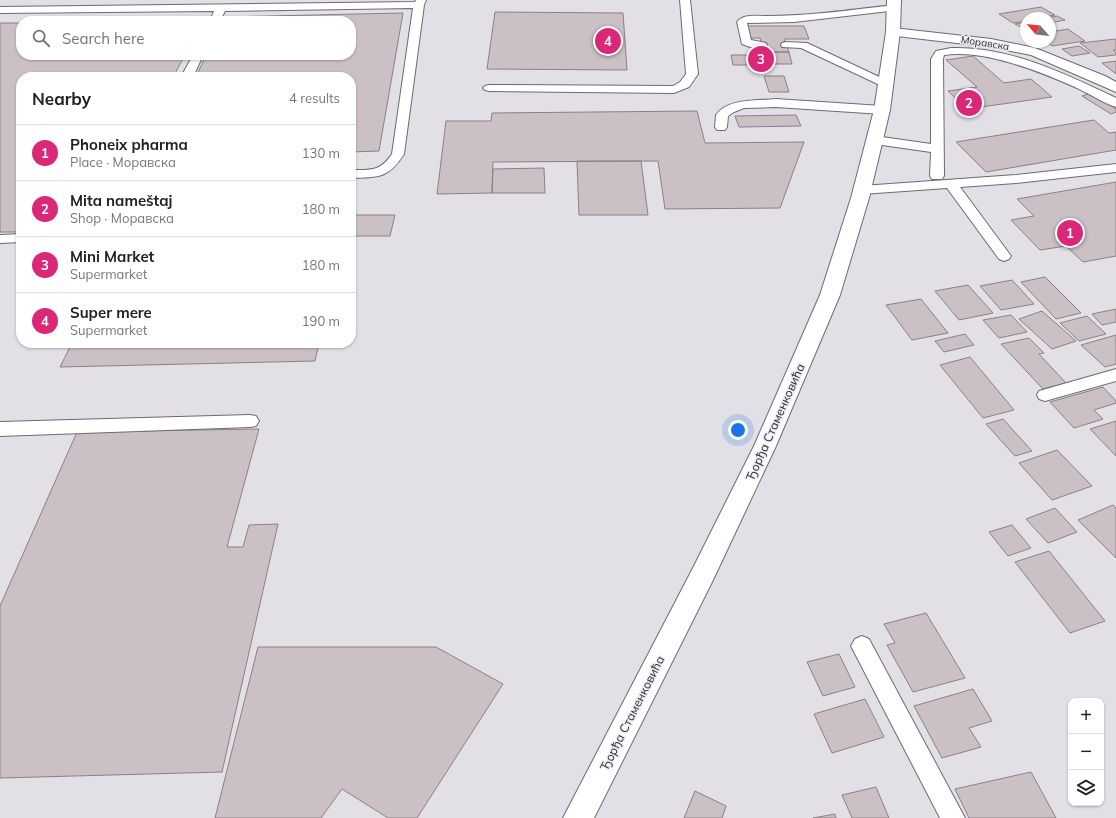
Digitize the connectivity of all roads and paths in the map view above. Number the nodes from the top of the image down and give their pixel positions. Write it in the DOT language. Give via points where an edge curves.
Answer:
graph roads {
  1 [pos="59,0"];
  2 [pos="685,0"];
  3 [pos="420,3"];
  4 [pos="291,4"];
  5 [pos="894,4"];
  6 [pos="221,8"];
  7 [pos="52,9"];
  8 [pos="0,10"];
  9 [pos="217,16"];
  10 [pos="893,32"];
  11 [pos="762,45"];
  12 [pos="786,45"];
  13 [pos="196,60"];
  14 [pos="190,72"];
  15 [pos="886,84"];
  16 [pos="489,88"];
  17 [pos="1116,88"];
  18 [pos="1116,103"];
  19 [pos="882,110"];
  20 [pos="721,127"];
  21 [pos="874,140"];
  22 [pos="937,149"];
  23 [pos="1116,168"];
  24 [pos="356,174"];
  25 [pos="937,176"];
  26 [pos="951,184"];
  27 [pos="862,190"];
  28 [pos="16,238"];
  29 [pos="0,239"];
  30 [pos="1004,256"];
  31 [pos="1116,375"];
  32 [pos="1045,394"];
  33 [pos="250,421"];
  34 [pos="0,429"];
  35 [pos="862,646"];
  36 [pos="578,818"];
  37 [pos="953,818"];
  1 -- 7 [label="lane"];
  2 -- 16 [label="lane" via="692,74 681,88"];
  3 -- 4 [label="lane"];
  3 -- 24 [label="lane" via="398,154 392,165 381,173"];
  4 -- 6 [label="lane"];
  5 -- 10 [label="street, Ђорђа Стаменковића"];
  5 -- 11 [label="lane" via="795,23 748,19 742,22 746,42"];
  6 -- 7 [label="lane"];
  6 -- 9 [label="lane"];
  7 -- 8 [label="lane"];
  10 -- 15 [label="street, Ђорђа Стаменковића"];
  10 -- 17 [label="street, Моравска" via="990,43 1035,52"];
  12 -- 15 [label="lane" via="801,42"];
  13 -- 14 [label="lane"];
  15 -- 19 [label="street, Ђорђа Стаменковића"];
  18 -- 22 [label="lane" via="1022,62 985,54 947,50 940,53 937,59"];
  19 -- 20 [label="lane" via="776,103 743,105 722,115"];
  19 -- 21 [label="street, Ђорђа Стаменковића"];
  21 -- 22 [label="lane"];
  21 -- 27 [label="street, Ђорђа Стаменковића"];
  22 -- 25 [label="lane"];
  23 -- 26 [label="lane"];
  26 -- 27 [label="lane"];
  26 -- 30 [label="lane"];
  27 -- 36 [label="street, Ђорђа Стаменковића" via="830,295 765,446 704,572"];
  28 -- 29 [label="lane"];
  31 -- 32 [label="lane"];
  33 -- 34 [label="lane"];
  35 -- 37 [label="lane"];
}
